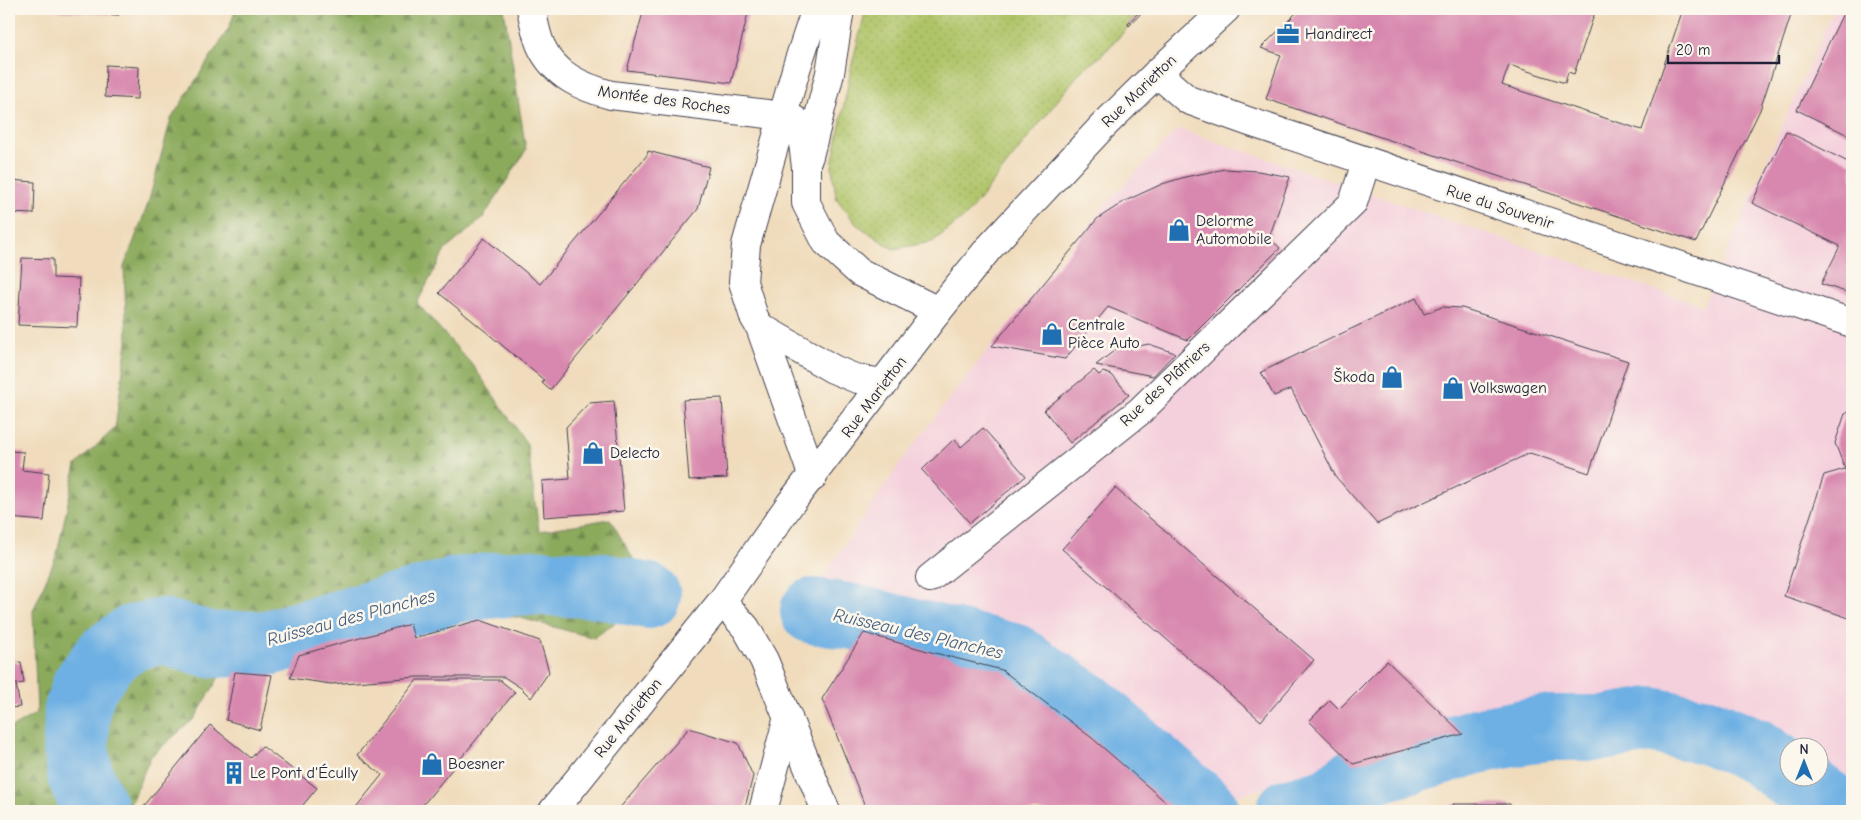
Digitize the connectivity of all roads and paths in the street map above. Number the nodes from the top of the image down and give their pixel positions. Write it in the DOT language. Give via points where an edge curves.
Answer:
graph roads {
  1 [pos="530,9"];
  2 [pos="816,9"];
  3 [pos="840,9"];
  4 [pos="1226,9"];
  5 [pos="1157,72"];
  6 [pos="783,116"];
  7 [pos="1366,162"];
  8 [pos="806,167"];
  9 [pos="938,311"];
  10 [pos="1852,324"];
  11 [pos="760,327"];
  12 [pos="884,384"];
  13 [pos="813,477"];
  14 [pos="930,578"];
  15 [pos="722,601"];
  16 [pos="788,717"];
  17 [pos="552,811"];
  18 [pos="764,811"];
  19 [pos="826,811"];
  1 -- 6 [label="street, Montée des Roches" via="541,46 553,63 571,80 589,89 611,95"];
  2 -- 6 [label="street"];
  3 -- 8 [label="street" via="830,73"];
  4 -- 5 [label="street, Rue Marietton"];
  5 -- 7 [label="street, Rue du Souvenir" via="1188,100"];
  5 -- 9 [label="street, Rue Marietton" via="989,248"];
  6 -- 8 [label="street" via="795,120 801,128"];
  6 -- 11 [label="street" via="746,245 743,282"];
  7 -- 10 [label="street, Rue du Souvenir"];
  7 -- 14 [label="street, Rue des Plâtriers" via="1353,203 1140,411"];
  8 -- 9 [label="street" via="806,203 826,242 859,272"];
  9 -- 12 [label="street, Rue Marietton"];
  11 -- 12 [label="street" via="833,369"];
  11 -- 13 [label="street"];
  12 -- 13 [label="street, Rue Marietton"];
  13 -- 15 [label="street, Rue Marietton" via="790,504"];
  15 -- 16 [label="street" via="753,640"];
  15 -- 17 [label="street, Rue Marietton"];
  16 -- 18 [label="street"];
  16 -- 19 [label="street"];
}
